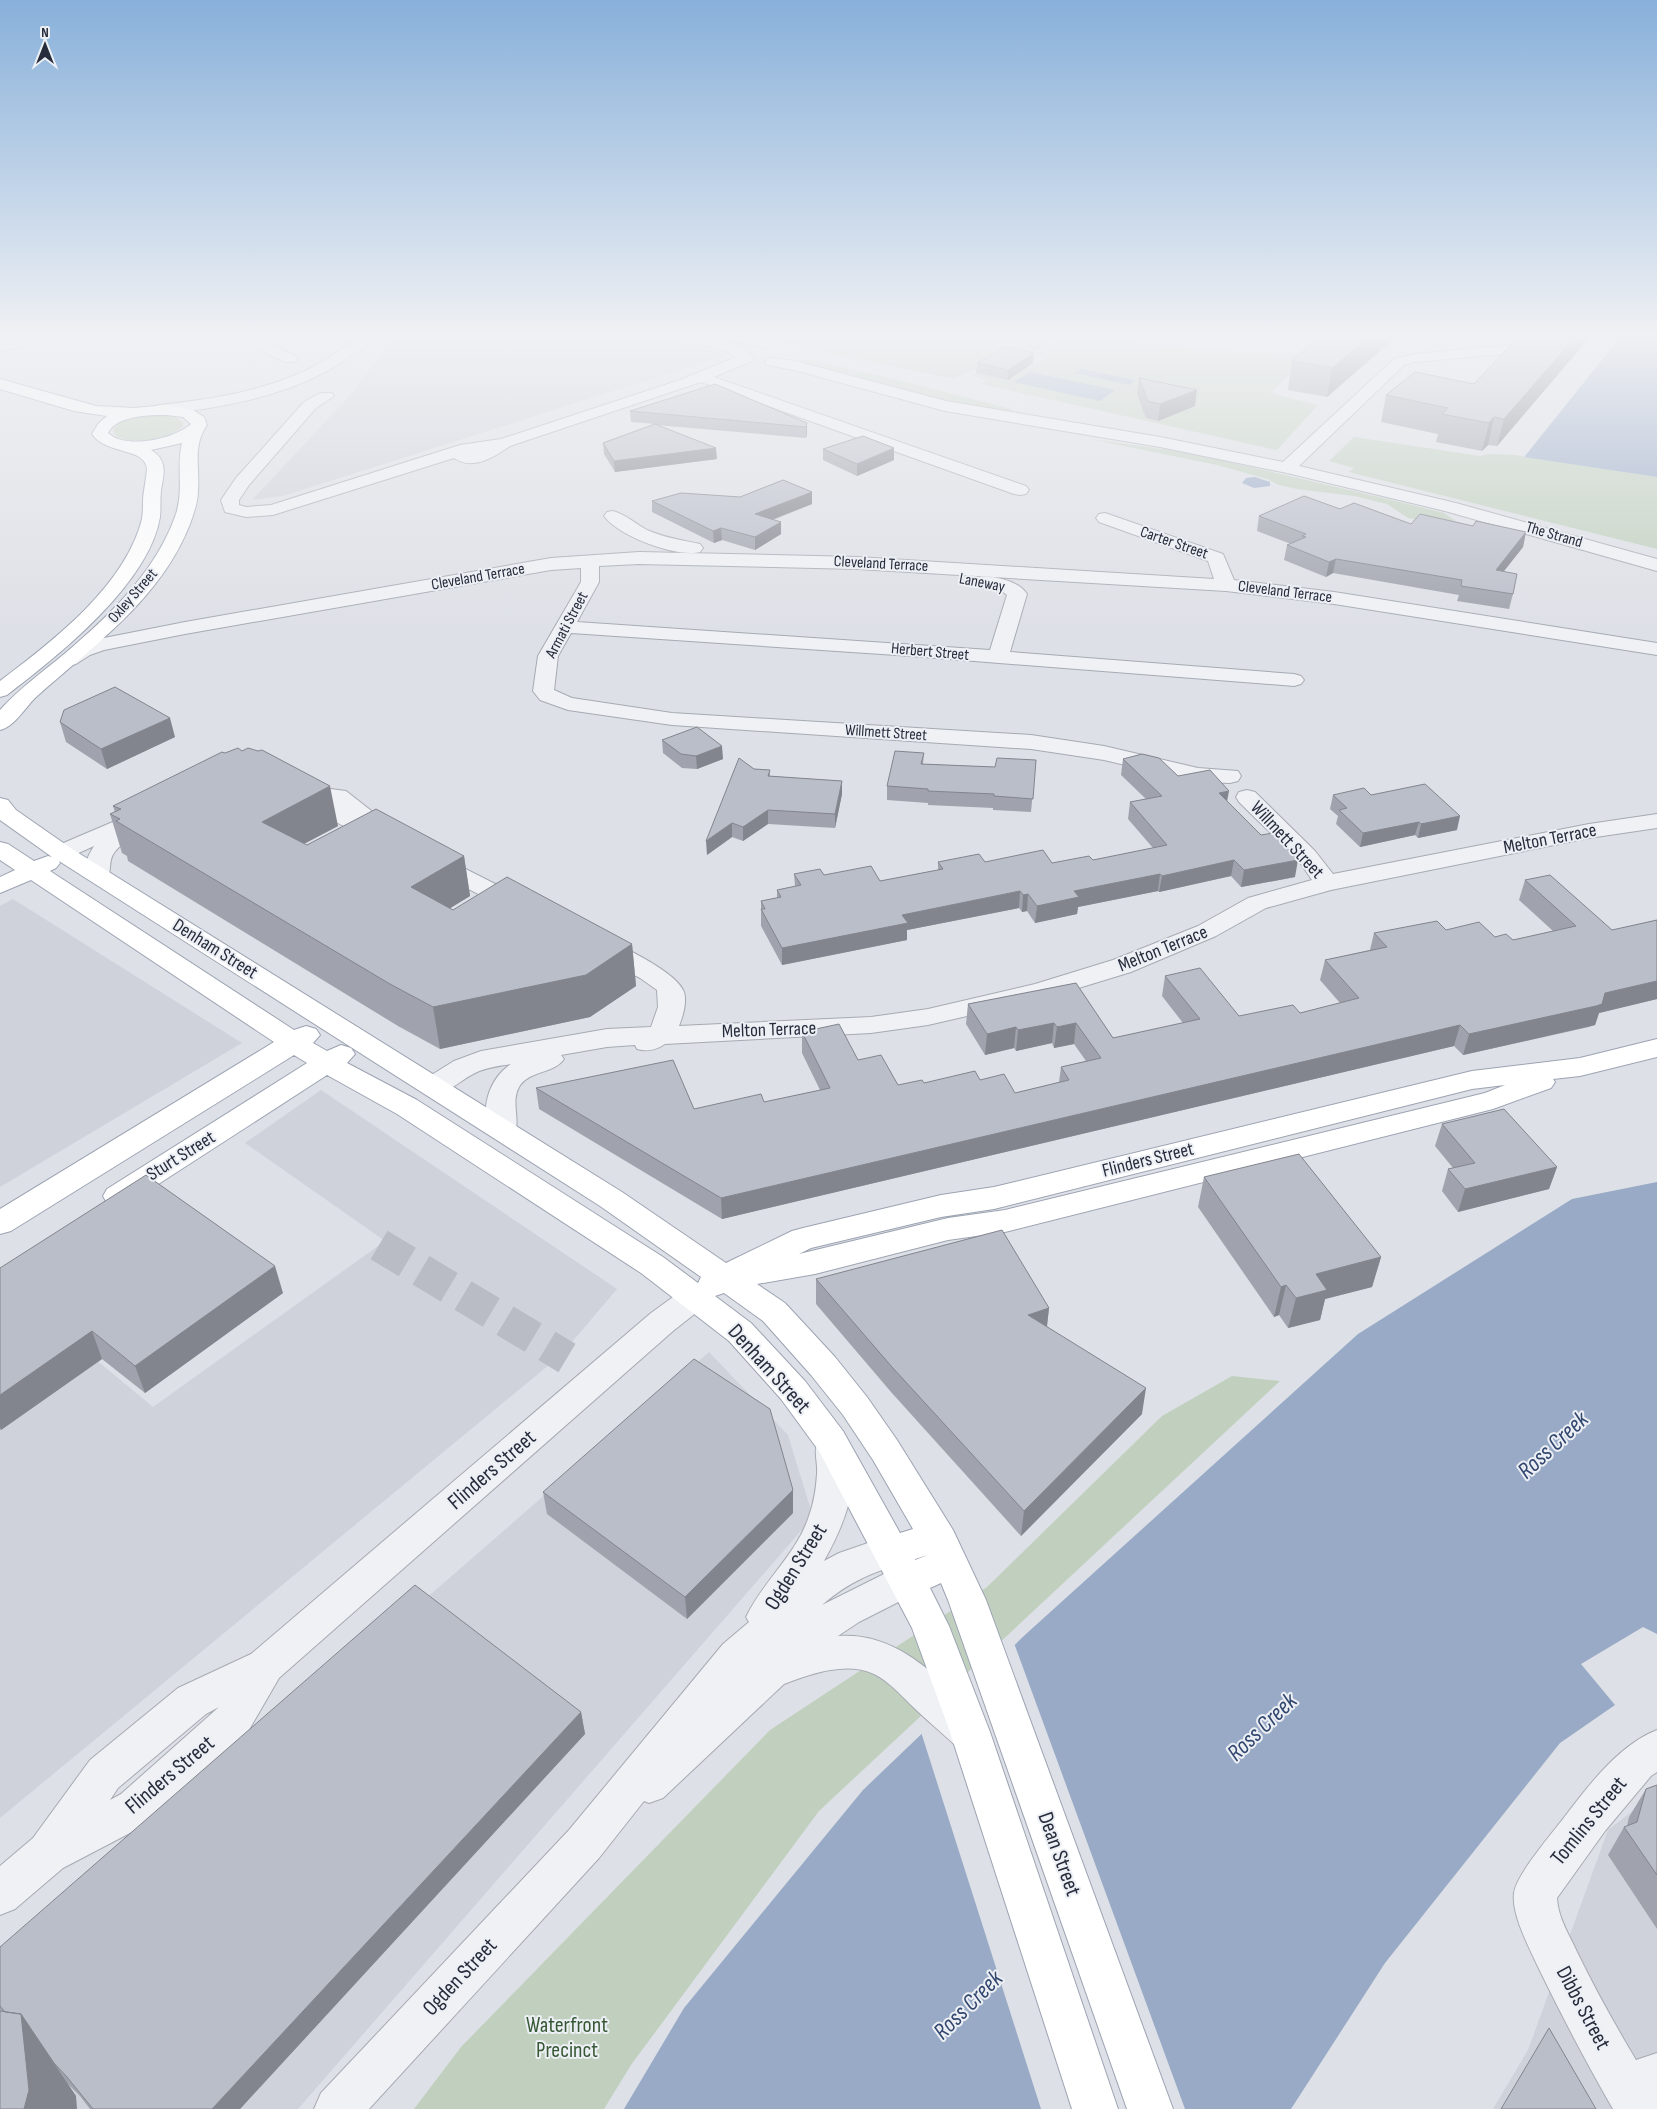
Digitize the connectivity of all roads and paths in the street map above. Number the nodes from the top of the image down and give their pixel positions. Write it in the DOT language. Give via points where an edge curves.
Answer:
graph roads {
  1 [pos="99,435"];
  2 [pos="186,435"];
  3 [pos="192,435"];
  4 [pos="283,435"];
  5 [pos="527,435"];
  6 [pos="866,435"];
  7 [pos="1121,435"];
  8 [pos="1158,435"];
  9 [pos="1322,435"];
  10 [pos="130,446"];
  11 [pos="1289,466"];
  12 [pos="1020,490"];
  13 [pos="613,516"];
  14 [pos="1105,518"];
  15 [pos="728,559"];
  16 [pos="588,560"];
  17 [pos="910,565"];
  18 [pos="1657,565"];
  19 [pos="1226,585"];
  20 [pos="123,610"];
  21 [pos="565,627"];
  22 [pos="185,628"];
  23 [pos="1579,638"];
  24 [pos="1657,648"];
  25 [pos="1657,656"];
  26 [pos="998,658"];
  27 [pos="70,660"];
  28 [pos="1294,680"];
  29 [pos="0,690"];
  30 [pos="543,691"];
  31 [pos="0,724"];
  32 [pos="1230,776"];
  33 [pos="295,790"];
  34 [pos="1247,797"];
  35 [pos="170,803"];
  36 [pos="0,805"];
  37 [pos="144,816"];
  38 [pos="1657,821"];
  39 [pos="67,851"];
  40 [pos="13,862"];
  41 [pos="98,874"];
  42 [pos="1326,883"];
  43 [pos="0,886"];
  44 [pos="538,916"];
  45 [pos="582,938"];
  46 [pos="328,1021"];
  47 [pos="660,1034"];
  48 [pos="360,1040"];
  49 [pos="294,1043"];
  50 [pos="1657,1048"];
  51 [pos="516,1061"];
  52 [pos="327,1064"];
  53 [pos="435,1086"];
  54 [pos="406,1107"];
  55 [pos="503,1130"];
  56 [pos="93,1212"];
  57 [pos="0,1223"];
  58 [pos="724,1277"];
  59 [pos="694,1297"];
  60 [pos="831,1441"];
  61 [pos="944,1550"];
  62 [pos="899,1565"];
  63 [pos="967,1600"];
  64 [pos="737,1656"];
  65 [pos="772,1672"];
  66 [pos="970,1732"];
  67 [pos="1657,1749"];
  68 [pos="584,1844"];
  69 [pos="0,1894"];
  70 [pos="1535,1903"];
  71 [pos="1640,2091"];
  72 [pos="337,2109"];
  73 [pos="1095,2109"];
  74 [pos="1150,2109"];
  1 -- 10 [label="main road" via="109,442"];
  2 -- 10 [label="main road" via="165,443"];
  3 -- 20 [label="main road, Oxley Street" via="188,443 189,497 178,530 160,564"];
  4 -- 5 [label="street" via="232,495 230,507 240,512 259,512 461,451 459,454 463,457 485,456 504,443"];
  6 -- 12 [label="street"];
  7 -- 11 [label="street, The Strand"];
  8 -- 11 [label="street, The Strand"];
  9 -- 11 [label="street"];
  10 -- 29 [label="main road, Oxley Street" via="151,456 157,468 151,516 139,549 120,578 86,618"];
  11 -- 18 [label="street, The Strand"];
  13 -- 15 [label="street" via="631,528 666,542 716,551"];
  14 -- 19 [label="street, Carter Street" via="1216,558"];
  15 -- 16 [label="street, Cleveland Terrace"];
  15 -- 17 [label="street, Cleveland Terrace"];
  16 -- 21 [label="street, Armati Street" via="592,572 590,582"];
  16 -- 22 [label="street, Cleveland Terrace"];
  17 -- 19 [label="street, Cleveland Terrace"];
  17 -- 26 [label="street, Laneway" via="1014,590 1017,596"];
  19 -- 23 [label="street, Cleveland Terrace" via="1363,602"];
  20 -- 22 [label="street, Cleveland Terrace" via="121,621 129,628"];
  20 -- 27 [label="main road, Oxley Street"];
  21 -- 26 [label="street, Herbert Street"];
  21 -- 30 [label="street, Armati Street" via="548,656"];
  22 -- 27 [label="street, Cleveland Terrace" via="99,645"];
  23 -- 24 [label="street, Cleveland Terrace"];
  23 -- 25 [label="street, Cleveland Terrace"];
  26 -- 28 [label="street, Herbert Street"];
  27 -- 31 [label="main road, Oxley Street" via="16,704"];
  30 -- 32 [label="street, Willmett Street" via="547,696 568,704 672,719 1031,742 1122,757 1197,775"];
  33 -- 44 [label="street"];
  34 -- 42 [label="street, Willmett Street" via="1307,856"];
  35 -- 37 [label="street"];
  36 -- 39 [label="main road, Denham Street" via="8,814"];
  37 -- 39 [label="street"];
  37 -- 41 [label="street" via="104,848 98,861"];
  38 -- 42 [label="street, Melton Terrace" via="1589,831"];
  39 -- 40 [label="main road"];
  39 -- 41 [label="main road, Denham Street"];
  40 -- 43 [label="main road"];
  40 -- 49 [label="main road, Denham Street"];
  41 -- 46 [label="main road, Denham Street"];
  42 -- 47 [label="street, Melton Terrace" via="1256,903 1208,931 1122,966 1040,991 937,1015 871,1025"];
  45 -- 47 [label="street" via="667,985 671,1009"];
  46 -- 48 [label="main road, Denham Street"];
  46 -- 49 [label="main road, Sturt Street"];
  47 -- 51 [label="street, Melton Terrace" via="654,1040 636,1046"];
  48 -- 52 [label="main road, Sturt Street"];
  48 -- 53 [label="main road, Denham Street"];
  49 -- 52 [label="main road, Denham Street"];
  49 -- 57 [label="main road, Sturt Street"];
  50 -- 58 [label="main road, Flinders Street" via="1580,1067 1492,1100 1034,1214 948,1229 815,1263"];
  51 -- 53 [label="street, Melton Terrace" via="471,1064"];
  51 -- 55 [label="street" via="500,1098"];
  52 -- 54 [label="main road, Denham Street"];
  52 -- 56 [label="main road, Sturt Street"];
  53 -- 54 [label="main road"];
  53 -- 55 [label="main road, Denham Street"];
  54 -- 59 [label="main road, Denham Street" via="652,1265"];
  55 -- 58 [label="main road, Denham Street" via="611,1198"];
  58 -- 59 [label="main road, Flinders Street"];
  58 -- 61 [label="main road, Denham Street" via="774,1312 823,1366 875,1436"];
  59 -- 60 [label="main road, Denham Street" via="749,1341 793,1390"];
  59 -- 69 [label="street, Flinders Street" via="265,1666 232,1722 136,1808 48,1854"];
  60 -- 62 [label="main road, Denham Street"];
  60 -- 64 [label="street, Ogden Street" via="836,1463 835,1486 830,1511 818,1541"];
  61 -- 62 [label="main road"];
  61 -- 63 [label="main road, Denham Street"];
  62 -- 64 [label="street, Ogden Street" via="852,1564 827,1578"];
  62 -- 65 [label="street, Ogden Street" via="801,1641"];
  62 -- 66 [label="main road, Denham Street" via="930,1626"];
  63 -- 74 [label="main road, Dean Street"];
  64 -- 68 [label="street, Ogden Street"];
  65 -- 66 [label="street, Ogden Street" via="807,1657 847,1653 870,1655 897,1668"];
  65 -- 68 [label="street, Ogden Street"];
  66 -- 73 [label="main road"];
  67 -- 70 [label="street, Tomlins Street" via="1637,1763 1590,1818 1540,1884 1535,1892"];
  68 -- 72 [label="street, Ogden Street"];
  70 -- 71 [label="street, Dibbs Street" via="1580,2008"];
}
